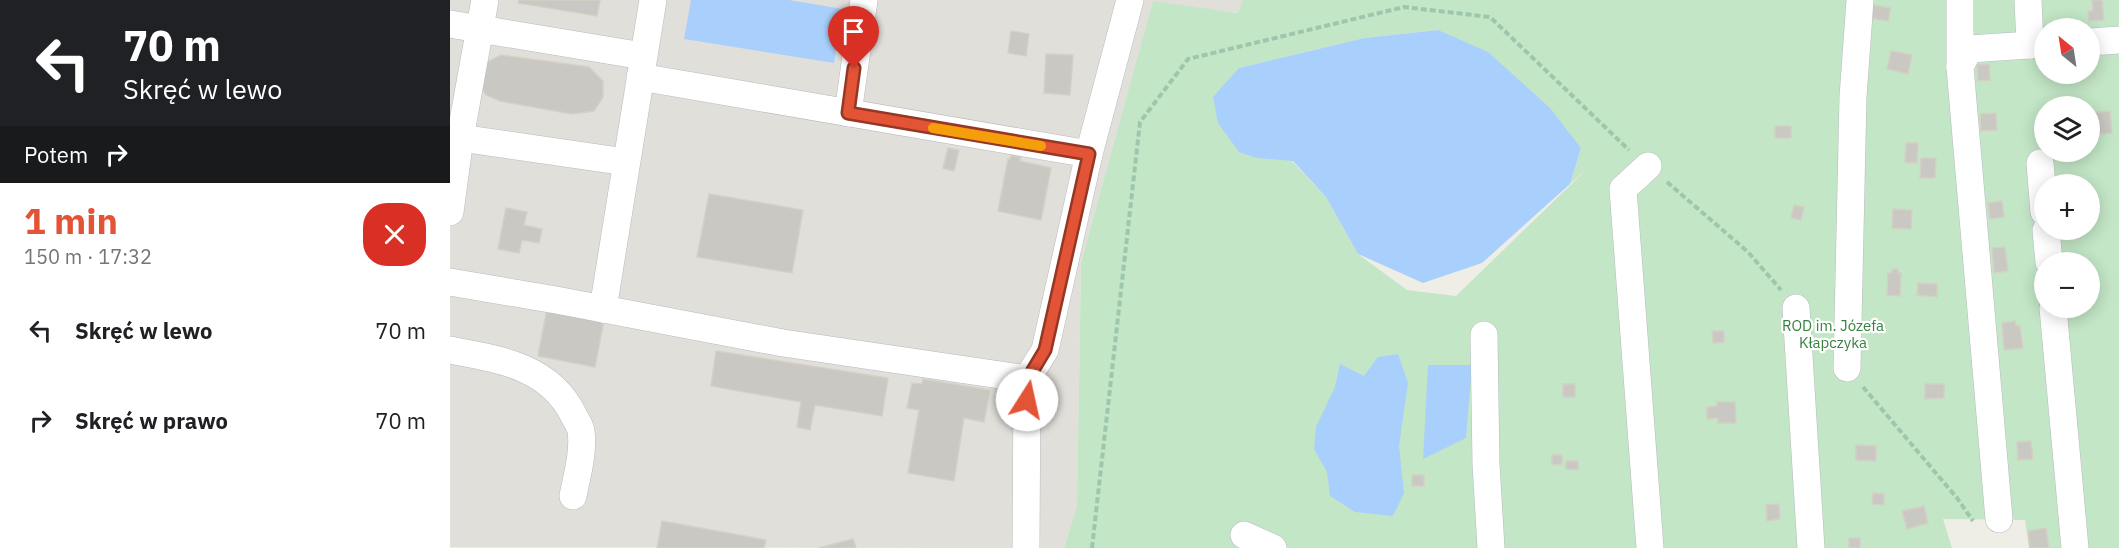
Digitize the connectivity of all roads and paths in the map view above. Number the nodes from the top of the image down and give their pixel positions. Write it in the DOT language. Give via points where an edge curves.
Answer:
graph roads {
  1 [pos="485,0"];
  2 [pos="653,0"];
  3 [pos="864,0"];
  4 [pos="1130,0"];
  5 [pos="1860,0"];
  6 [pos="1960,0"];
  7 [pos="2028,0"];
  8 [pos="450,24"];
  9 [pos="480,29"];
  10 [pos="2034,30"];
  11 [pos="2119,40"];
  12 [pos="2100,41"];
  13 [pos="2034,45"];
  14 [pos="642,66"];
  15 [pos="1960,67"];
  16 [pos="848,113"];
  17 [pos="460,138"];
  18 [pos="1089,154"];
  19 [pos="626,162"];
  20 [pos="2040,163"];
  21 [pos="1648,166"];
  22 [pos="2041,174"];
  23 [pos="450,212"];
  24 [pos="450,282"];
  25 [pos="1796,308"];
  26 [pos="603,309"];
  27 [pos="2054,318"];
  28 [pos="1484,335"];
  29 [pos="450,350"];
  30 [pos="1847,368"];
  31 [pos="1027,380"];
  32 [pos="573,496"];
  33 [pos="1987,521"];
  34 [pos="1244,535"];
  35 [pos="1026,548"];
  36 [pos="1092,548"];
  37 [pos="1273,548"];
  38 [pos="1491,548"];
  39 [pos="1650,548"];
  40 [pos="1811,548"];
  41 [pos="2075,548"];
  1 -- 9 [label="street"];
  2 -- 14 [label="street"];
  3 -- 16 [label="street"];
  4 -- 18 [label="street"];
  5 -- 30 [label="street" via="1853,97"];
  6 -- 15 [label="street"];
  7 -- 10 [label="street"];
  8 -- 9 [label="street"];
  9 -- 14 [label="street"];
  9 -- 17 [label="street"];
  11 -- 12 [label="street"];
  13 -- 15 [label="street" via="1969,49"];
  14 -- 16 [label="street"];
  14 -- 19 [label="street"];
  15 -- 33 [label="street"];
  16 -- 18 [label="street"];
  17 -- 19 [label="street"];
  17 -- 23 [label="street"];
  18 -- 31 [label="street" via="1045,350"];
  19 -- 26 [label="street"];
  20 -- 22 [label="street"];
  21 -- 25 [label="path" via="1748,252"];
  21 -- 36 [label="path" via="1490,17 1404,7 1188,59 1140,122"];
  21 -- 39 [label="street" via="1623,189"];
  24 -- 26 [label="street"];
  25 -- 40 [label="street"];
  26 -- 31 [label="street" via="783,343"];
  27 -- 41 [label="street"];
  28 -- 38 [label="street"];
  29 -- 32 [label="street" via="495,358 540,376 566,400 581,430"];
  30 -- 33 [label="path" via="1957,498"];
  31 -- 35 [label="street"];
  34 -- 37 [label="street"];
}
